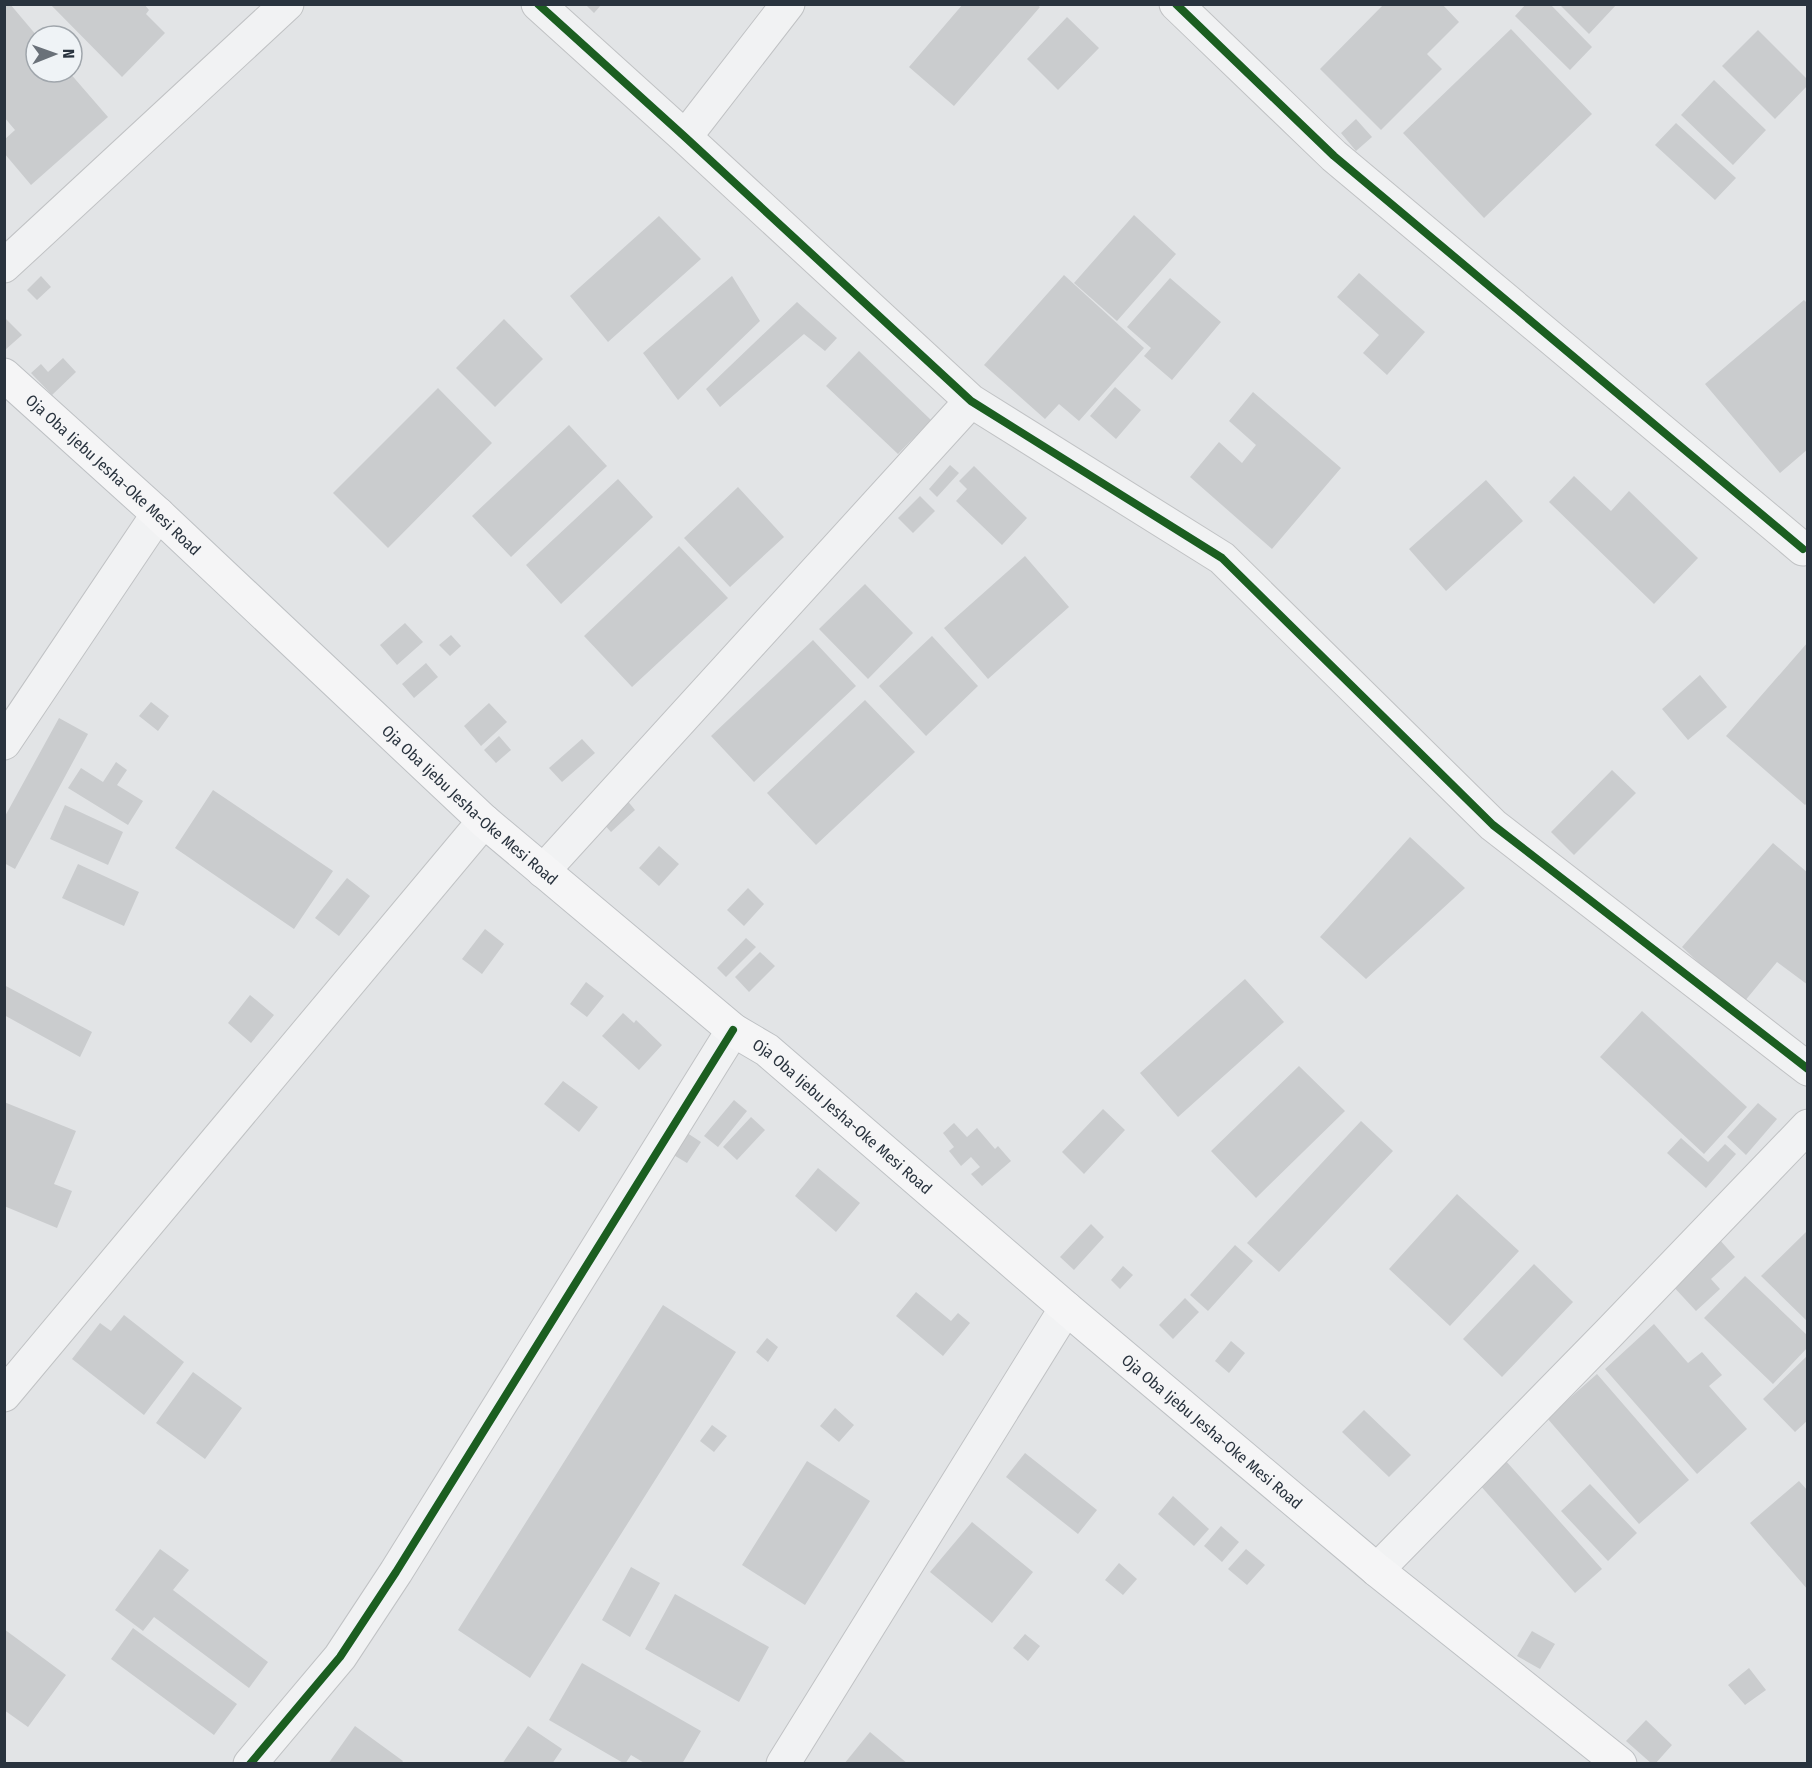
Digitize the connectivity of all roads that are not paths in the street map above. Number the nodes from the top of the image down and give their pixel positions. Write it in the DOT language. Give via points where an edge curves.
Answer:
graph roads {
  1 [pos="287,4"];
  2 [pos="538,4"];
  3 [pos="788,4"];
  4 [pos="1176,4"];
  5 [pos="685,137"];
  6 [pos="4,266"];
  7 [pos="4,375"];
  8 [pos="971,401"];
  9 [pos="158,514"];
  10 [pos="1806,549"];
  11 [pos="4,743"];
  12 [pos="484,821"];
  13 [pos="543,871"];
  14 [pos="733,1030"];
  15 [pos="1808,1070"];
  16 [pos="1808,1126"];
  17 [pos="1066,1308"];
  18 [pos="4,1395"];
  19 [pos="1377,1570"];
  20 [pos="250,1764"];
  21 [pos="783,1764"];
  22 [pos="1620,1764"];
  1 -- 6 [label="street"];
  2 -- 5 [label="street"];
  3 -- 5 [label="street"];
  4 -- 10 [label="street" via="1334,156"];
  5 -- 8 [label="street"];
  7 -- 9 [label="main road, Oja Oba Ijebu Jesha-Oke Mesi Road"];
  8 -- 13 [label="street"];
  8 -- 15 [label="street" via="1222,558 1493,825"];
  9 -- 11 [label="street"];
  9 -- 12 [label="main road, Oja Oba Ijebu Jesha-Oke Mesi Road"];
  12 -- 13 [label="main road, Oja Oba Ijebu Jesha-Oke Mesi Road"];
  12 -- 18 [label="street"];
  13 -- 14 [label="main road, Oja Oba Ijebu Jesha-Oke Mesi Road"];
  14 -- 17 [label="main road, Oja Oba Ijebu Jesha-Oke Mesi Road" via="768,1050"];
  14 -- 20 [label="street" via="396,1572 340,1657"];
  16 -- 19 [label="street"];
  17 -- 19 [label="main road, Oja Oba Ijebu Jesha-Oke Mesi Road"];
  17 -- 21 [label="street"];
  19 -- 22 [label="main road, Oja Oba Ijebu Jesha-Oke Mesi Road"];
}
